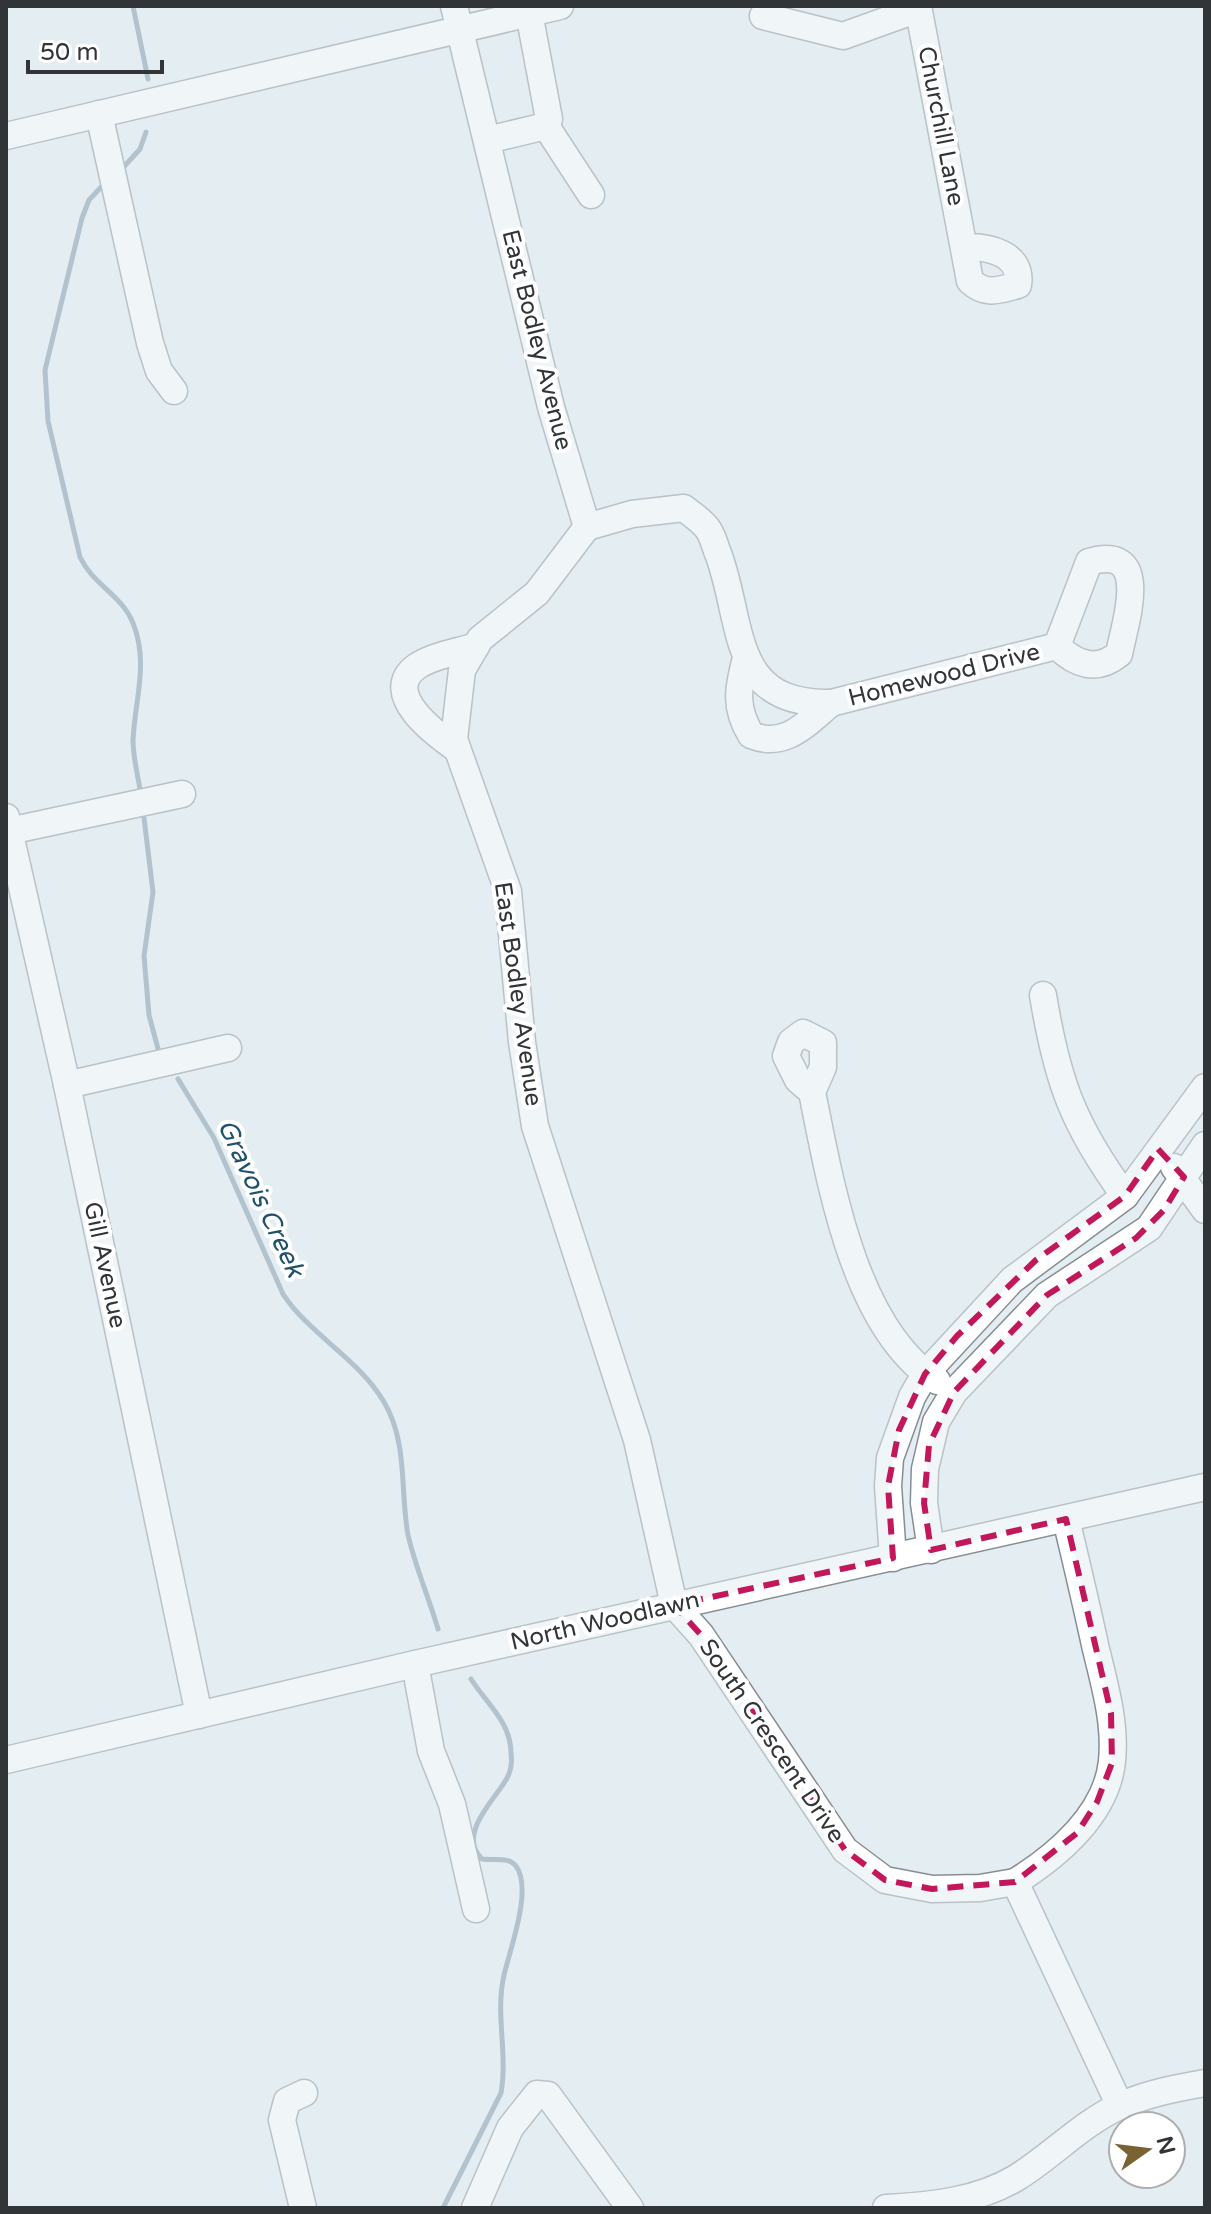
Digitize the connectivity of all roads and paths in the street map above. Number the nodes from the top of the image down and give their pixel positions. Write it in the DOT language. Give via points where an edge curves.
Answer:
graph roads {
  1 [pos="560,6"];
  2 [pos="918,8"];
  3 [pos="529,13"];
  4 [pos="763,16"];
  5 [pos="457,17"];
  6 [pos="99,114"];
  7 [pos="546,126"];
  8 [pos="6,136"];
  9 [pos="487,140"];
  10 [pos="591,195"];
  11 [pos="964,247"];
  12 [pos="174,391"];
  13 [pos="587,527"];
  14 [pos="476,646"];
  15 [pos="1057,646"];
  16 [pos="746,658"];
  17 [pos="831,703"];
  18 [pos="457,749"];
  19 [pos="182,794"];
  20 [pos="8,824"];
  21 [pos="1043,995"];
  22 [pos="228,1048"];
  23 [pos="67,1085"];
  24 [pos="1205,1087"];
  25 [pos="812,1092"];
  26 [pos="1205,1145"];
  27 [pos="1158,1149"];
  28 [pos="1184,1177"];
  29 [pos="1125,1196"];
  30 [pos="1205,1210"];
  31 [pos="925,1374"];
  32 [pos="954,1392"];
  33 [pos="1205,1487"];
  34 [pos="1066,1519"];
  35 [pos="931,1550"];
  36 [pos="893,1558"];
  37 [pos="674,1605"];
  38 [pos="415,1664"];
  39 [pos="199,1715"];
  40 [pos="6,1760"];
  41 [pos="1015,1882"];
  42 [pos="476,1909"];
  43 [pos="1205,2083"];
  44 [pos="304,2093"];
  45 [pos="1120,2106"];
  46 [pos="303,2208"];
  47 [pos="475,2208"];
  48 [pos="630,2208"];
  49 [pos="886,2208"];
  1 -- 3 [label="street"];
  2 -- 4 [label="street" via="843,36"];
  2 -- 11 [label="street, Churchill Lane"];
  3 -- 5 [label="street"];
  3 -- 7 [label="street" via="548,104"];
  5 -- 6 [label="street"];
  5 -- 9 [label="street, East Bodley Avenue"];
  6 -- 8 [label="street"];
  6 -- 12 [label="street" via="150,343 159,371"];
  7 -- 9 [label="street"];
  7 -- 10 [label="street"];
  9 -- 13 [label="street, East Bodley Avenue" via="551,407"];
  13 -- 14 [label="street, East Bodley Avenue" via="537,593"];
  13 -- 16 [label="street, Homewood Drive" via="632,514 684,508 709,529"];
  14 -- 18 [label="street, East Bodley Avenue" via="462,670 456,702"];
  14 -- 18 [label="street" via="415,667 407,679 405,693 421,723"];
  15 -- 17 [label="street, Homewood Drive"];
  16 -- 17 [label="street, Homewood Drive" via="758,679 780,694"];
  16 -- 17 [label="street, Homewood Drive" via="737,692 742,721 751,735 777,740 796,733"];
  18 -- 37 [label="street, East Bodley Avenue" via="508,891 535,1126 637,1440"];
  19 -- 20 [label="street"];
  20 -- 23 [label="street, Gill Avenue"];
  21 -- 29 [label="street" via="1052,1053 1070,1109"];
  22 -- 23 [label="street"];
  23 -- 39 [label="street, Gill Avenue"];
  24 -- 27 [label="street"];
  25 -- 31 [label="street" via="839,1224 881,1315 908,1358"];
  26 -- 28 [label="street"];
  27 -- 28 [label="street"];
  27 -- 29 [label="street"];
  28 -- 30 [label="street"];
  28 -- 32 [label="street" via="1149,1228 1047,1295"];
  29 -- 31 [label="street" via="1012,1280"];
  31 -- 32 [label="street"];
  31 -- 36 [label="street" via="890,1458"];
  32 -- 35 [label="street" via="936,1422 925,1469"];
  33 -- 34 [label="street, North Woodlawn"];
  34 -- 35 [label="street, North Woodlawn"];
  34 -- 41 [label="street" via="1111,1713 1112,1763 1097,1802 1077,1833"];
  35 -- 36 [label="street, North Woodlawn"];
  36 -- 37 [label="street, North Woodlawn"];
  37 -- 38 [label="street, North Woodlawn"];
  37 -- 41 [label="street, South Crescent Drive" via="701,1635 845,1850 885,1880 932,1889"];
  38 -- 39 [label="street, North Woodlawn"];
  38 -- 42 [label="street" via="431,1751 452,1804"];
  39 -- 40 [label="street, North Woodlawn"];
  41 -- 45 [label="street"];
  43 -- 45 [label="street"];
  44 -- 46 [label="street" via="287,2101 282,2120"];
  45 -- 49 [label="street" via="1015,2179 975,2196"];
  47 -- 48 [label="street" via="510,2128 537,2094 548,2095 562,2112"];
}
